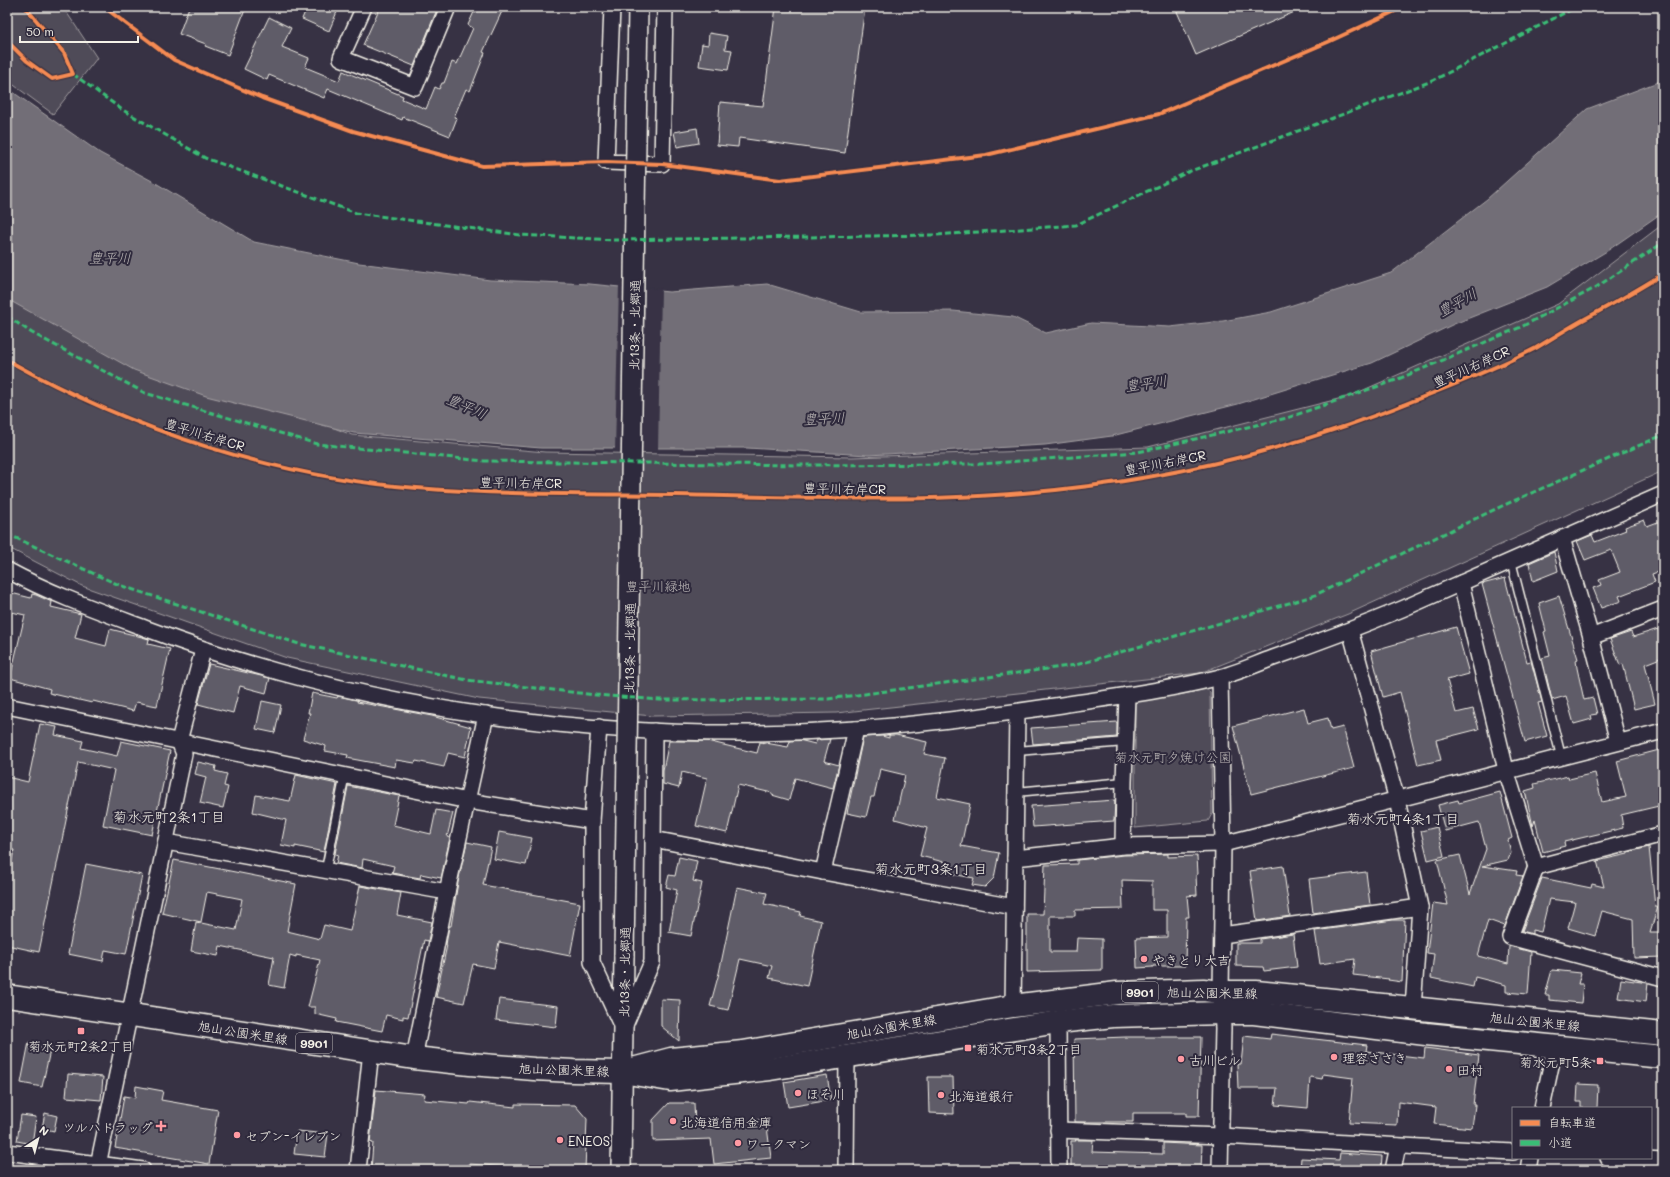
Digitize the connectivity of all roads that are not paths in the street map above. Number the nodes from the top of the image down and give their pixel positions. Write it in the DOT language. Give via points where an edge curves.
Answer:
graph roads {
  1 [pos="364,7"];
  2 [pos="448,7"];
  3 [pos="612,7"];
  4 [pos="638,7"];
  5 [pos="665,7"];
  6 [pos="1663,494"];
  7 [pos="1562,538"];
  8 [pos="1511,561"];
  9 [pos="7,570"];
  10 [pos="1461,583"];
  11 [pos="1663,609"];
  12 [pos="1350,630"];
  13 [pos="1591,637"];
  14 [pos="203,650"];
  15 [pos="1220,678"];
  16 [pos="1127,695"];
  17 [pos="7,706"];
  18 [pos="1018,712"];
  19 [pos="486,715"];
  20 [pos="599,727"];
  21 [pos="856,729"];
  22 [pos="654,731"];
  23 [pos="1663,731"];
  24 [pos="179,741"];
  25 [pos="1125,742"];
  26 [pos="1618,742"];
  27 [pos="1017,751"];
  28 [pos="1561,756"];
  29 [pos="1506,770"];
  30 [pos="345,774"];
  31 [pos="1124,782"];
  32 [pos="1016,792"];
  33 [pos="1397,800"];
  34 [pos="468,801"];
  35 [pos="592,821"];
  36 [pos="1663,834"];
  37 [pos="653,838"];
  38 [pos="166,842"];
  39 [pos="1223,844"];
  40 [pos="1124,846"];
  41 [pos="1015,858"];
  42 [pos="1536,867"];
  43 [pos="326,869"];
  44 [pos="823,872"];
  45 [pos="447,892"];
  46 [pos="1014,907"];
  47 [pos="1420,908"];
  48 [pos="1222,935"];
  49 [pos="1663,978"];
  50 [pos="7,996"];
  51 [pos="1222,1002"];
  52 [pos="1013,1006"];
  53 [pos="1413,1008"];
  54 [pos="130,1015"];
  55 [pos="1058,1022"];
  56 [pos="623,1030"];
  57 [pos="1663,1034"];
  58 [pos="1556,1047"];
  59 [pos="371,1052"];
  60 [pos="847,1057"];
  61 [pos="1663,1057"];
  62 [pos="414,1058"];
  63 [pos="622,1072"];
  64 [pos="1542,1107"];
  65 [pos="1058,1130"];
  66 [pos="1221,1136"];
  67 [pos="1398,1146"];
  68 [pos="7,1152"];
  69 [pos="1512,1152"];
  70 [pos="1530,1159"];
  71 [pos="1611,1159"];
  72 [pos="1663,1161"];
  73 [pos="1626,1165"];
  74 [pos="97,1167"];
  75 [pos="143,1170"];
  76 [pos="358,1170"];
  77 [pos="621,1170"];
  78 [pos="846,1170"];
  79 [pos="1058,1170"];
  80 [pos="1220,1170"];
  81 [pos="1393,1170"];
  82 [pos="1528,1170"];
  1 -- 2 [label="street" via="341,58 415,88"];
  3 -- 5 [label="street" via="606,162 662,164"];
  4 -- 56 [label="street, 北13条・北郷通, bridge"];
  6 -- 7 [label="street"];
  7 -- 8 [label="street"];
  7 -- 13 [label="street"];
  8 -- 10 [label="street"];
  8 -- 28 [label="lane"];
  9 -- 14 [label="street" via="74,602"];
  10 -- 12 [label="street"];
  10 -- 29 [label="street"];
  11 -- 13 [label="street"];
  12 -- 15 [label="street"];
  12 -- 33 [label="street"];
  13 -- 26 [label="street"];
  14 -- 19 [label="street" via="300,678 380,697"];
  14 -- 24 [label="street"];
  15 -- 16 [label="street"];
  15 -- 39 [label="street"];
  16 -- 18 [label="street"];
  16 -- 25 [label="street"];
  17 -- 24 [label="street"];
  18 -- 21 [label="street"];
  18 -- 27 [label="street"];
  19 -- 20 [label="street"];
  19 -- 34 [label="street"];
  20 -- 22 [label="street"];
  20 -- 35 [label="street"];
  21 -- 22 [label="street"];
  21 -- 44 [label="street"];
  22 -- 37 [label="street"];
  23 -- 26 [label="street"];
  24 -- 30 [label="street"];
  24 -- 38 [label="street" via="184,754"];
  25 -- 27 [label="lane"];
  25 -- 31 [label="street"];
  26 -- 28 [label="street"];
  27 -- 32 [label="street"];
  28 -- 29 [label="street"];
  29 -- 33 [label="street"];
  29 -- 42 [label="street"];
  30 -- 34 [label="street"];
  30 -- 43 [label="lane"];
  31 -- 32 [label="lane"];
  31 -- 40 [label="street"];
  32 -- 41 [label="street"];
  33 -- 39 [label="street"];
  33 -- 47 [label="street"];
  34 -- 35 [label="street"];
  34 -- 45 [label="street"];
  35 -- 56 [label="street" via="592,962"];
  36 -- 42 [label="street"];
  37 -- 44 [label="street"];
  37 -- 56 [label="street" via="652,962"];
  38 -- 43 [label="street"];
  38 -- 54 [label="street"];
  39 -- 40 [label="street"];
  39 -- 48 [label="street"];
  40 -- 41 [label="street"];
  41 -- 46 [label="street"];
  42 -- 49 [label="street" via="1510,937"];
  43 -- 45 [label="street"];
  44 -- 46 [label="street"];
  45 -- 62 [label="street"];
  46 -- 52 [label="street"];
  47 -- 48 [label="street"];
  47 -- 53 [label="street"];
  48 -- 51 [label="street"];
  50 -- 54 [label="main road, 旭山公園米里線 / 9901"];
  51 -- 52 [label="main road, 旭山公園米里線 / 9901" via="1203,990 1117,993"];
  51 -- 53 [label="main road, 旭山公園米里線 / 9901" via="1256,992"];
  51 -- 55 [label="main road, 旭山公園米里線 / 9901"];
  51 -- 58 [label="main road, 旭山公園米里線 / 9901" via="1254,1013"];
  51 -- 66 [label="street"];
  52 -- 63 [label="main road, 旭山公園米里線 / 9901" via="743,1052 671,1059"];
  53 -- 57 [label="main road, 旭山公園米里線 / 9901"];
  54 -- 59 [label="main road, 旭山公園米里線 / 9901"];
  54 -- 74 [label="street"];
  55 -- 60 [label="main road, 旭山公園米里線 / 9901"];
  55 -- 65 [label="street"];
  56 -- 63 [label="street, 北13条・北郷通"];
  58 -- 61 [label="main road, 旭山公園米里線 / 9901"];
  58 -- 64 [label="street"];
  59 -- 62 [label="main road, 旭山公園米里線 / 9901"];
  59 -- 76 [label="street"];
  60 -- 63 [label="main road, 旭山公園米里線 / 9901" via="670,1080"];
  60 -- 78 [label="street"];
  62 -- 63 [label="main road, 旭山公園米里線 / 9901" via="550,1070"];
  63 -- 77 [label="street, 北13条・北郷通"];
  65 -- 66 [label="street"];
  65 -- 79 [label="street"];
  66 -- 67 [label="street"];
  66 -- 80 [label="street"];
  67 -- 69 [label="street"];
  67 -- 81 [label="street"];
  68 -- 74 [label="street"];
  70 -- 82 [label="street"];
  71 -- 73 [label="street"];
  72 -- 73 [label="street"];
  74 -- 75 [label="street"];
}
